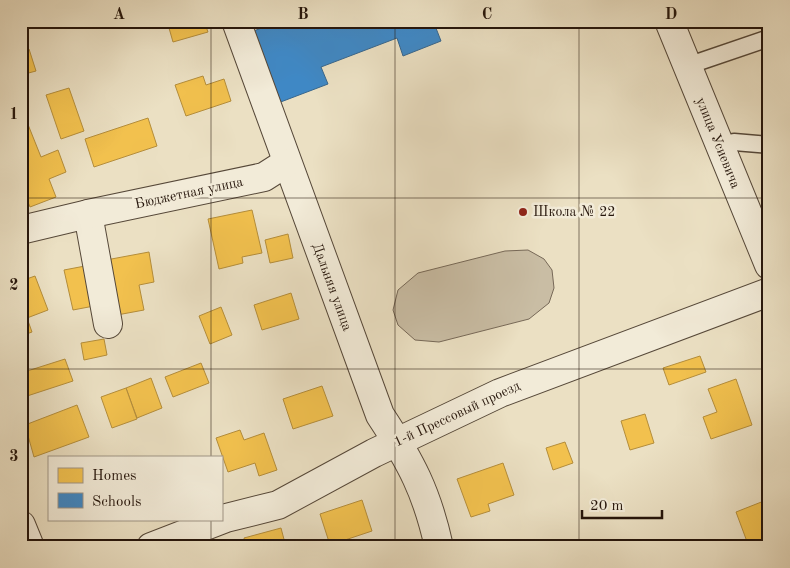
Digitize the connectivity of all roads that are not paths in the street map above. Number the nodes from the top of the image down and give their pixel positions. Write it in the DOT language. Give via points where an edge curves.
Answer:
graph roads {
  1 [pos="236,21"];
  2 [pos="669,21"];
  3 [pos="769,38"];
  4 [pos="687,66"];
  5 [pos="769,145"];
  6 [pos="718,146"];
  7 [pos="286,163"];
  8 [pos="88,214"];
  9 [pos="21,230"];
  10 [pos="769,265"];
  11 [pos="769,292"];
  12 [pos="108,324"];
  13 [pos="398,441"];
  14 [pos="221,520"];
  15 [pos="222,520"];
  16 [pos="21,525"];
  17 [pos="30,547"];
  18 [pos="151,547"];
  19 [pos="439,547"];
  1 -- 7 [label="street, Дальняя улица"];
  2 -- 4 [label="street, улица Усиевича"];
  3 -- 4 [label="lane"];
  4 -- 6 [label="street, улица Усиевича"];
  5 -- 6 [label="lane" via="734,142"];
  6 -- 10 [label="street, улица Усиевича"];
  7 -- 8 [label="street, Бюджетная улица" via="264,178"];
  7 -- 13 [label="street, Дальняя улица" via="380,415"];
  8 -- 9 [label="street, Бюджетная улица"];
  8 -- 12 [label="street"];
  11 -- 13 [label="street, 1-й Прессовый проезд" via="500,393"];
  13 -- 15 [label="street, 1-й Прессовый проезд" via="278,506"];
  13 -- 19 [label="street, Дальняя улица" via="431,511"];
  14 -- 18 [label="street, 1-й Прессовый проезд"];
  16 -- 17 [label="street"];
}
